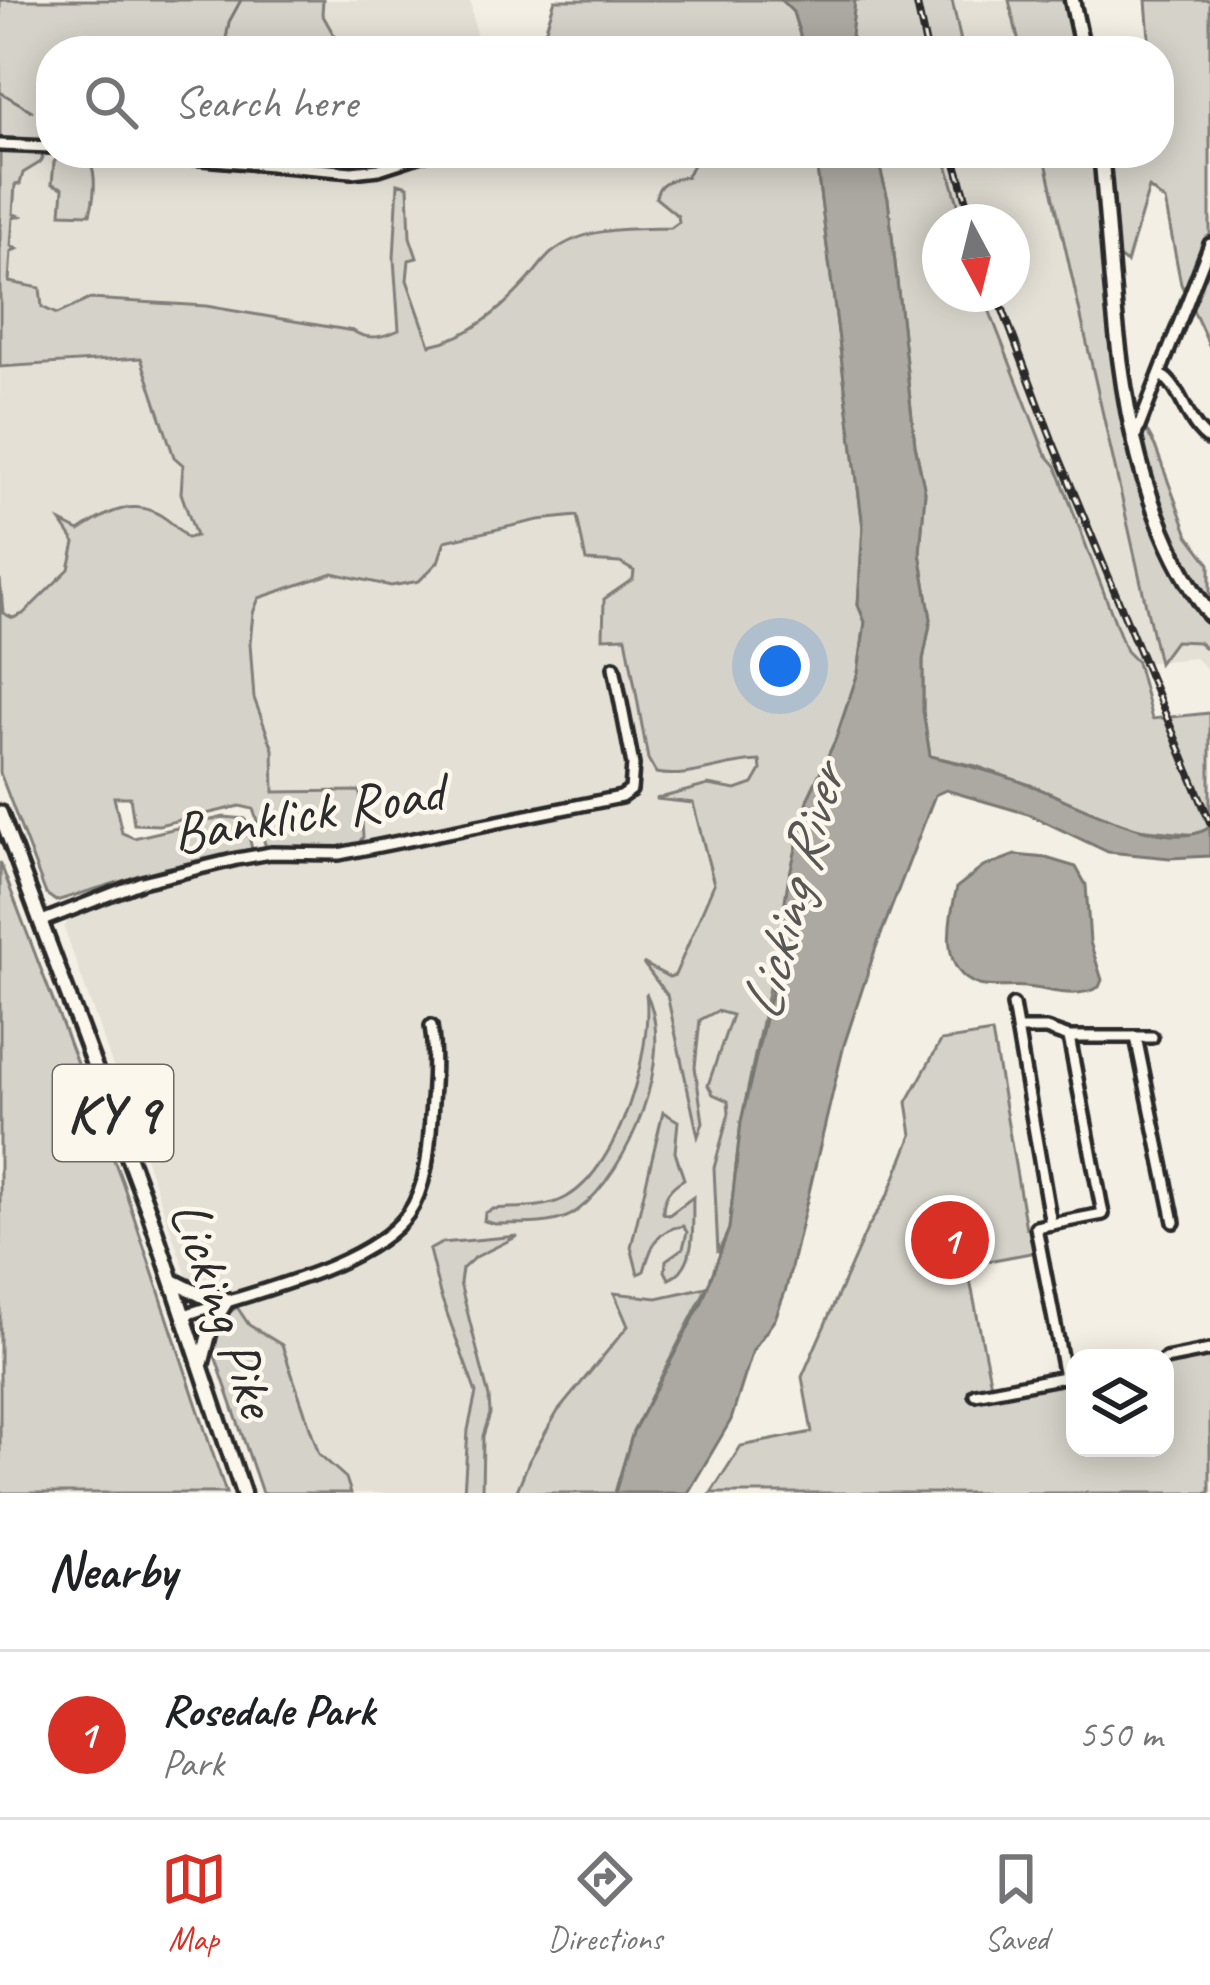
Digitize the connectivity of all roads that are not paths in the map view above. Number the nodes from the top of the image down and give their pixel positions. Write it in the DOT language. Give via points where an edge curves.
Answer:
graph roads {
  1 [pos="1072,0"];
  2 [pos="1080,36"];
  3 [pos="0,145"];
  4 [pos="36,146"];
  5 [pos="306,168"];
  6 [pos="382,168"];
  7 [pos="1102,168"];
  8 [pos="1210,244"];
  9 [pos="1160,374"];
  10 [pos="1135,437"];
  11 [pos="1210,440"];
  12 [pos="1210,615"];
  13 [pos="614,667"];
  14 [pos="0,813"];
  15 [pos="42,921"];
  16 [pos="1013,1005"];
  17 [pos="431,1026"];
  18 [pos="1017,1028"];
  19 [pos="1069,1037"];
  20 [pos="1136,1037"];
  21 [pos="1153,1037"];
  22 [pos="1174,1222"];
  23 [pos="1051,1224"];
  24 [pos="173,1281"];
  25 [pos="227,1300"];
  26 [pos="185,1315"];
  27 [pos="1210,1350"];
  28 [pos="1174,1357"];
  29 [pos="1066,1358"];
  30 [pos="201,1364"];
  31 [pos="1066,1377"];
  32 [pos="975,1394"];
  33 [pos="243,1493"];
  1 -- 2 [label="main road"];
  3 -- 4 [label="street"];
  5 -- 6 [label="street"];
  7 -- 10 [label="main road"];
  8 -- 9 [label="street"];
  9 -- 10 [label="street"];
  9 -- 11 [label="street"];
  10 -- 12 [label="main road" via="1160,526"];
  13 -- 15 [label="street, Banklick Road" via="633,765 631,790 621,797 339,854 237,859 142,882"];
  14 -- 15 [label="main road, Licking Pike / KY 9"];
  15 -- 24 [label="main road, Licking Pike / KY 9"];
  16 -- 18 [label="street"];
  17 -- 25 [label="street" via="429,1147 410,1211 367,1251"];
  18 -- 19 [label="street"];
  18 -- 23 [label="street"];
  19 -- 20 [label="street"];
  19 -- 23 [label="street" via="1103,1214"];
  20 -- 21 [label="street"];
  20 -- 22 [label="street"];
  23 -- 29 [label="street" via="1036,1227"];
  24 -- 25 [label="main road"];
  24 -- 26 [label="main road, Licking Pike / KY 9"];
  25 -- 26 [label="street"];
  25 -- 30 [label="main road"];
  26 -- 30 [label="main road, Licking Pike / KY 9"];
  27 -- 28 [label="street"];
  30 -- 33 [label="main road, Licking Pike / KY 9"];
  31 -- 32 [label="street"];
}
